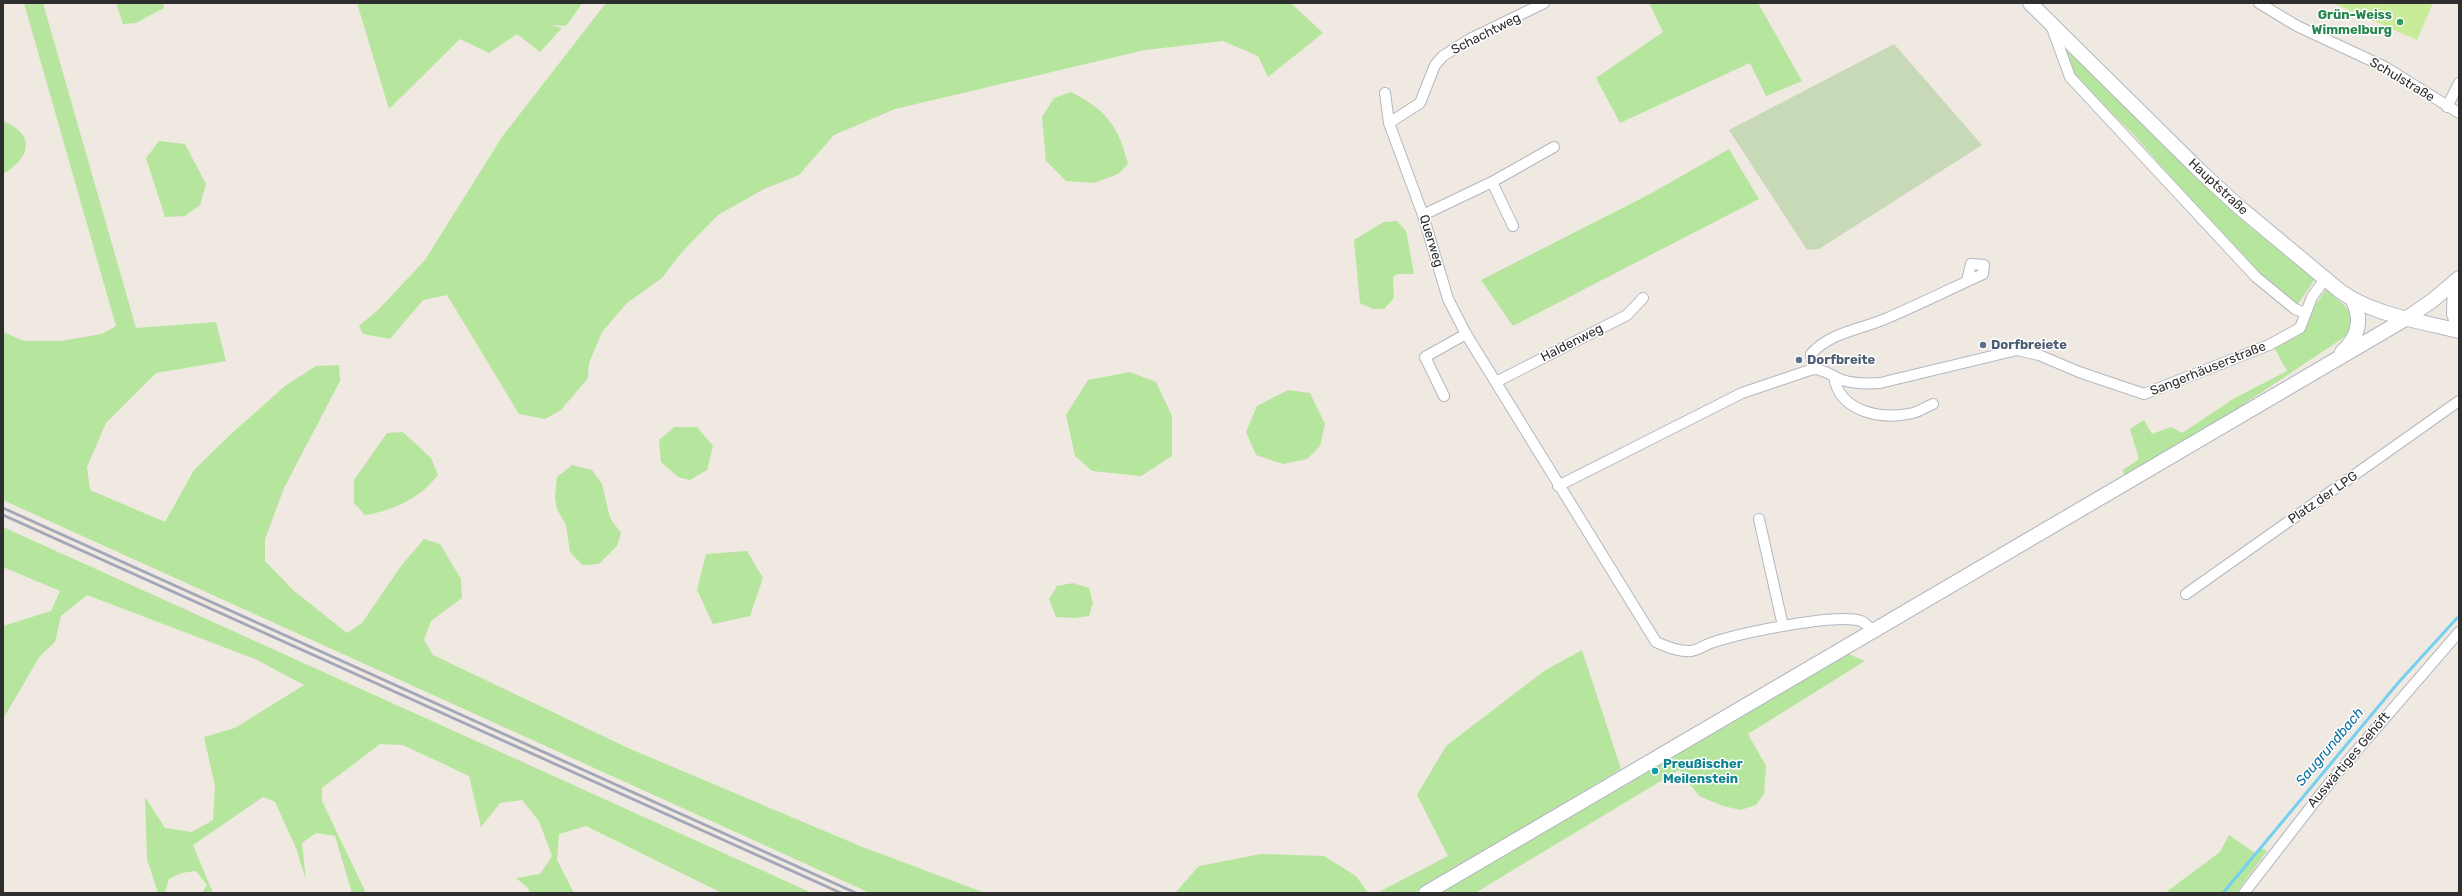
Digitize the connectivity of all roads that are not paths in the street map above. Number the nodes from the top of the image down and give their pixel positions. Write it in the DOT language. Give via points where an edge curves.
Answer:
graph roads {
  1 [pos="1544,3"];
  2 [pos="2030,3"];
  3 [pos="2259,3"];
  4 [pos="2051,26"];
  5 [pos="2459,83"];
  6 [pos="1385,93"];
  7 [pos="2447,107"];
  8 [pos="2459,113"];
  9 [pos="1389,123"];
  10 [pos="1554,147"];
  11 [pos="1492,182"];
  12 [pos="1423,215"];
  13 [pos="1513,226"];
  14 [pos="2325,279"];
  15 [pos="2457,280"];
  16 [pos="1966,281"];
  17 [pos="1643,298"];
  18 [pos="2352,299"];
  19 [pos="2305,313"];
  20 [pos="2407,318"];
  21 [pos="2459,327"];
  22 [pos="2459,331"];
  23 [pos="1466,334"];
  24 [pos="2328,364"];
  25 [pos="1813,369"];
  26 [pos="1834,376"];
  27 [pos="1496,382"];
  28 [pos="1444,396"];
  29 [pos="2459,401"];
  30 [pos="1933,404"];
  31 [pos="1558,486"];
  32 [pos="1759,519"];
  33 [pos="2186,594"];
  34 [pos="1783,626"];
  35 [pos="1872,631"];
  36 [pos="2459,632"];
  37 [pos="1426,893"];
  38 [pos="2244,893"];
  1 -- 9 [label="street, Schachtweg" via="1470,39 1443,56 1435,65 1420,103"];
  2 -- 4 [label="main road, Hauptstraße"];
  3 -- 7 [label="street, Schulstraße" via="2297,26 2385,67"];
  4 -- 14 [label="main road, Hauptstraße" via="2211,181"];
  4 -- 19 [label="street, Hauptstraße" via="2070,77 2256,277 2296,309"];
  5 -- 7 [label="street"];
  6 -- 9 [label="street, Querweg"];
  7 -- 8 [label="street, Schulstraße"];
  9 -- 12 [label="street, Querweg"];
  10 -- 11 [label="street"];
  11 -- 12 [label="street"];
  11 -- 13 [label="street"];
  12 -- 23 [label="street, Querweg" via="1448,299"];
  14 -- 18 [label="main road, Hauptstraße"];
  14 -- 19 [label="street, Sangerhäuserstraße" via="2312,296"];
  15 -- 20 [label="main road"];
  15 -- 21 [label="main road" via="2454,314"];
  16 -- 25 [label="street" via="1884,320 1854,328 1818,346 1811,354"];
  17 -- 27 [label="street, Haldenweg" via="1626,314"];
  18 -- 20 [label="main road, Hauptstraße"];
  18 -- 24 [label="main road" via="2358,312 2358,330 2348,346"];
  19 -- 26 [label="street, Sangerhäuserstraße" via="2300,328 2269,345 2144,394 2079,372 2039,355 2017,350 1880,383 1862,385"];
  20 -- 22 [label="main road"];
  20 -- 24 [label="main road"];
  23 -- 27 [label="street, Querweg"];
  23 -- 28 [label="street" via="1425,357"];
  24 -- 35 [label="main road"];
  25 -- 26 [label="street" via="1820,369"];
  25 -- 31 [label="street" via="1742,393"];
  26 -- 30 [label="street" via="1838,391 1865,413 1913,413"];
  27 -- 31 [label="street"];
  29 -- 33 [label="street, Platz der LPG"];
  31 -- 34 [label="street" via="1656,642 1673,650 1691,651 1725,639"];
  32 -- 34 [label="street"];
  34 -- 35 [label="street" via="1853,620 1865,623"];
  35 -- 37 [label="main road"];
  36 -- 38 [label="street, Auswärtiges Gehöft" via="2334,777"];
}
